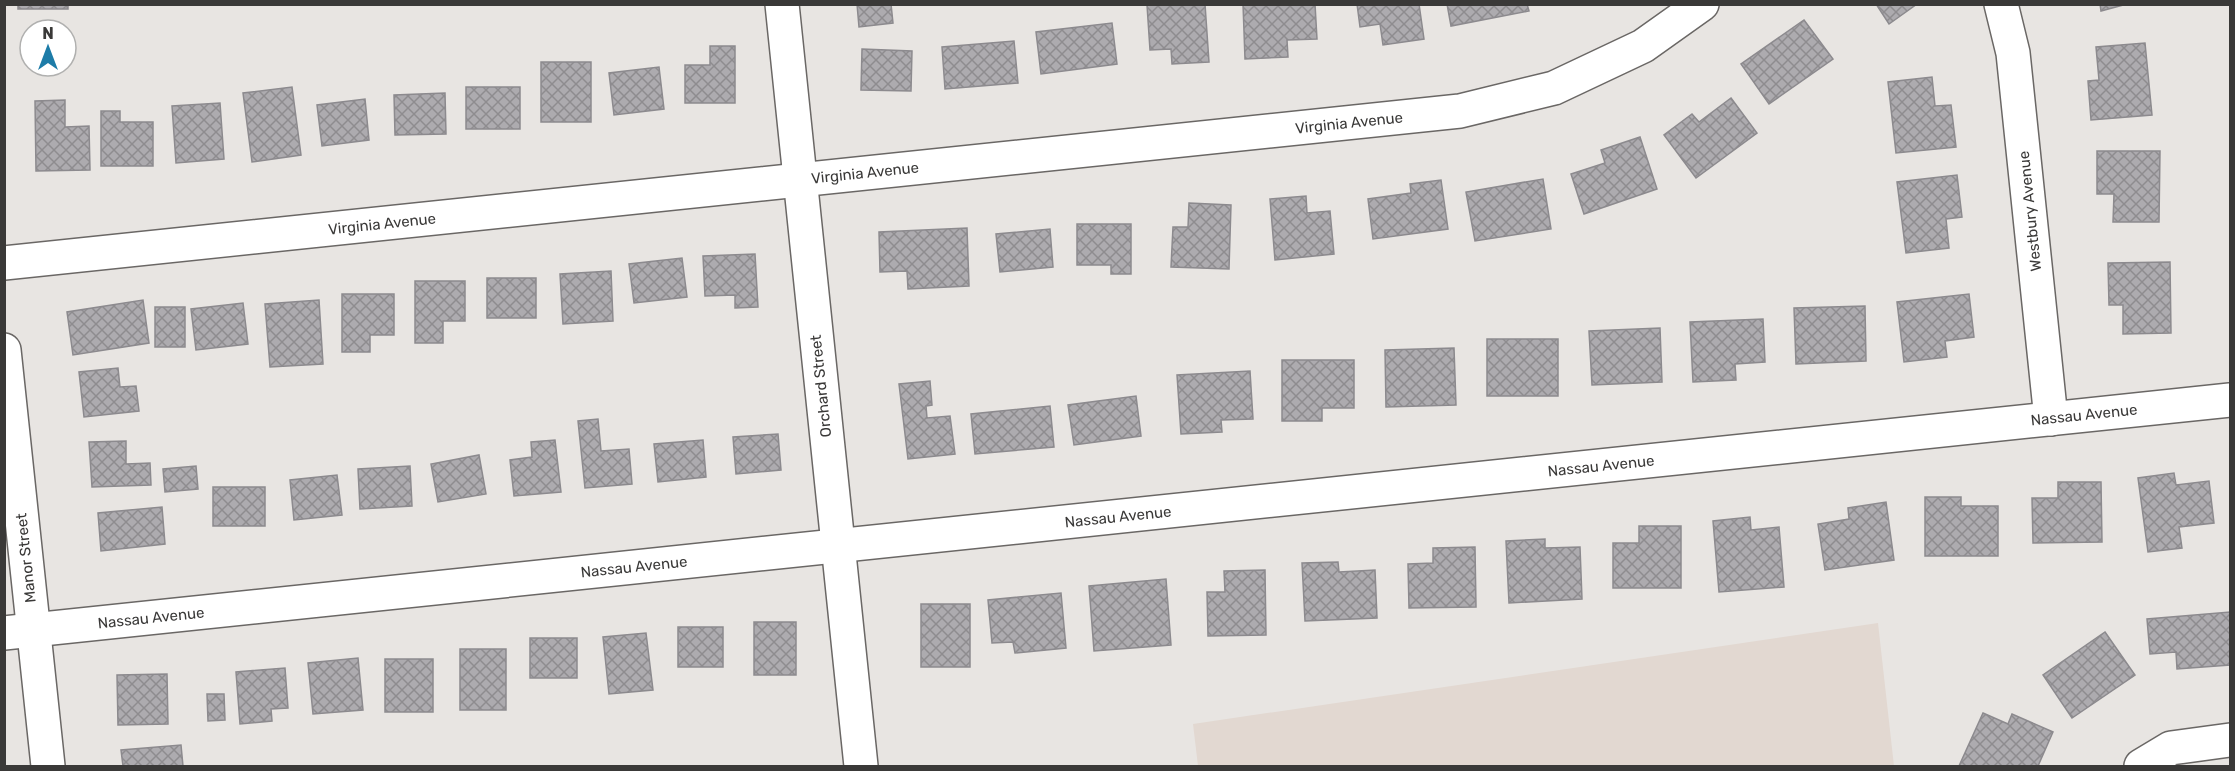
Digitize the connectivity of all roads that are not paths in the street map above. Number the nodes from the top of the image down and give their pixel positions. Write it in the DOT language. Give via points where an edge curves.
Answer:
graph roads {
  1 [pos="782,4"];
  2 [pos="1702,4"];
  3 [pos="2001,4"];
  4 [pos="800,180"];
  5 [pos="4,263"];
  6 [pos="4,350"];
  7 [pos="2230,400"];
  8 [pos="2051,419"];
  9 [pos="838,546"];
  10 [pos="19,631"];
  11 [pos="2230,740"];
  12 [pos="48,766"];
  13 [pos="861,766"];
  14 [pos="2141,766"];
  1 -- 4 [label="street, Orchard Street"];
  2 -- 4 [label="street, Virginia Avenue" via="1643,46 1554,88 1460,111"];
  3 -- 8 [label="street, Westbury Avenue" via="2013,53"];
  4 -- 5 [label="street, Virginia Avenue"];
  4 -- 9 [label="street, Orchard Street"];
  6 -- 10 [label="street, Manor Street"];
  7 -- 8 [label="street, Nassau Avenue"];
  8 -- 9 [label="street, Nassau Avenue"];
  9 -- 10 [label="street, Nassau Avenue"];
  9 -- 13 [label="street, Orchard Street"];
  10 -- 12 [label="street, Manor Street"];
  11 -- 14 [label="street" via="2171,748"];
}
